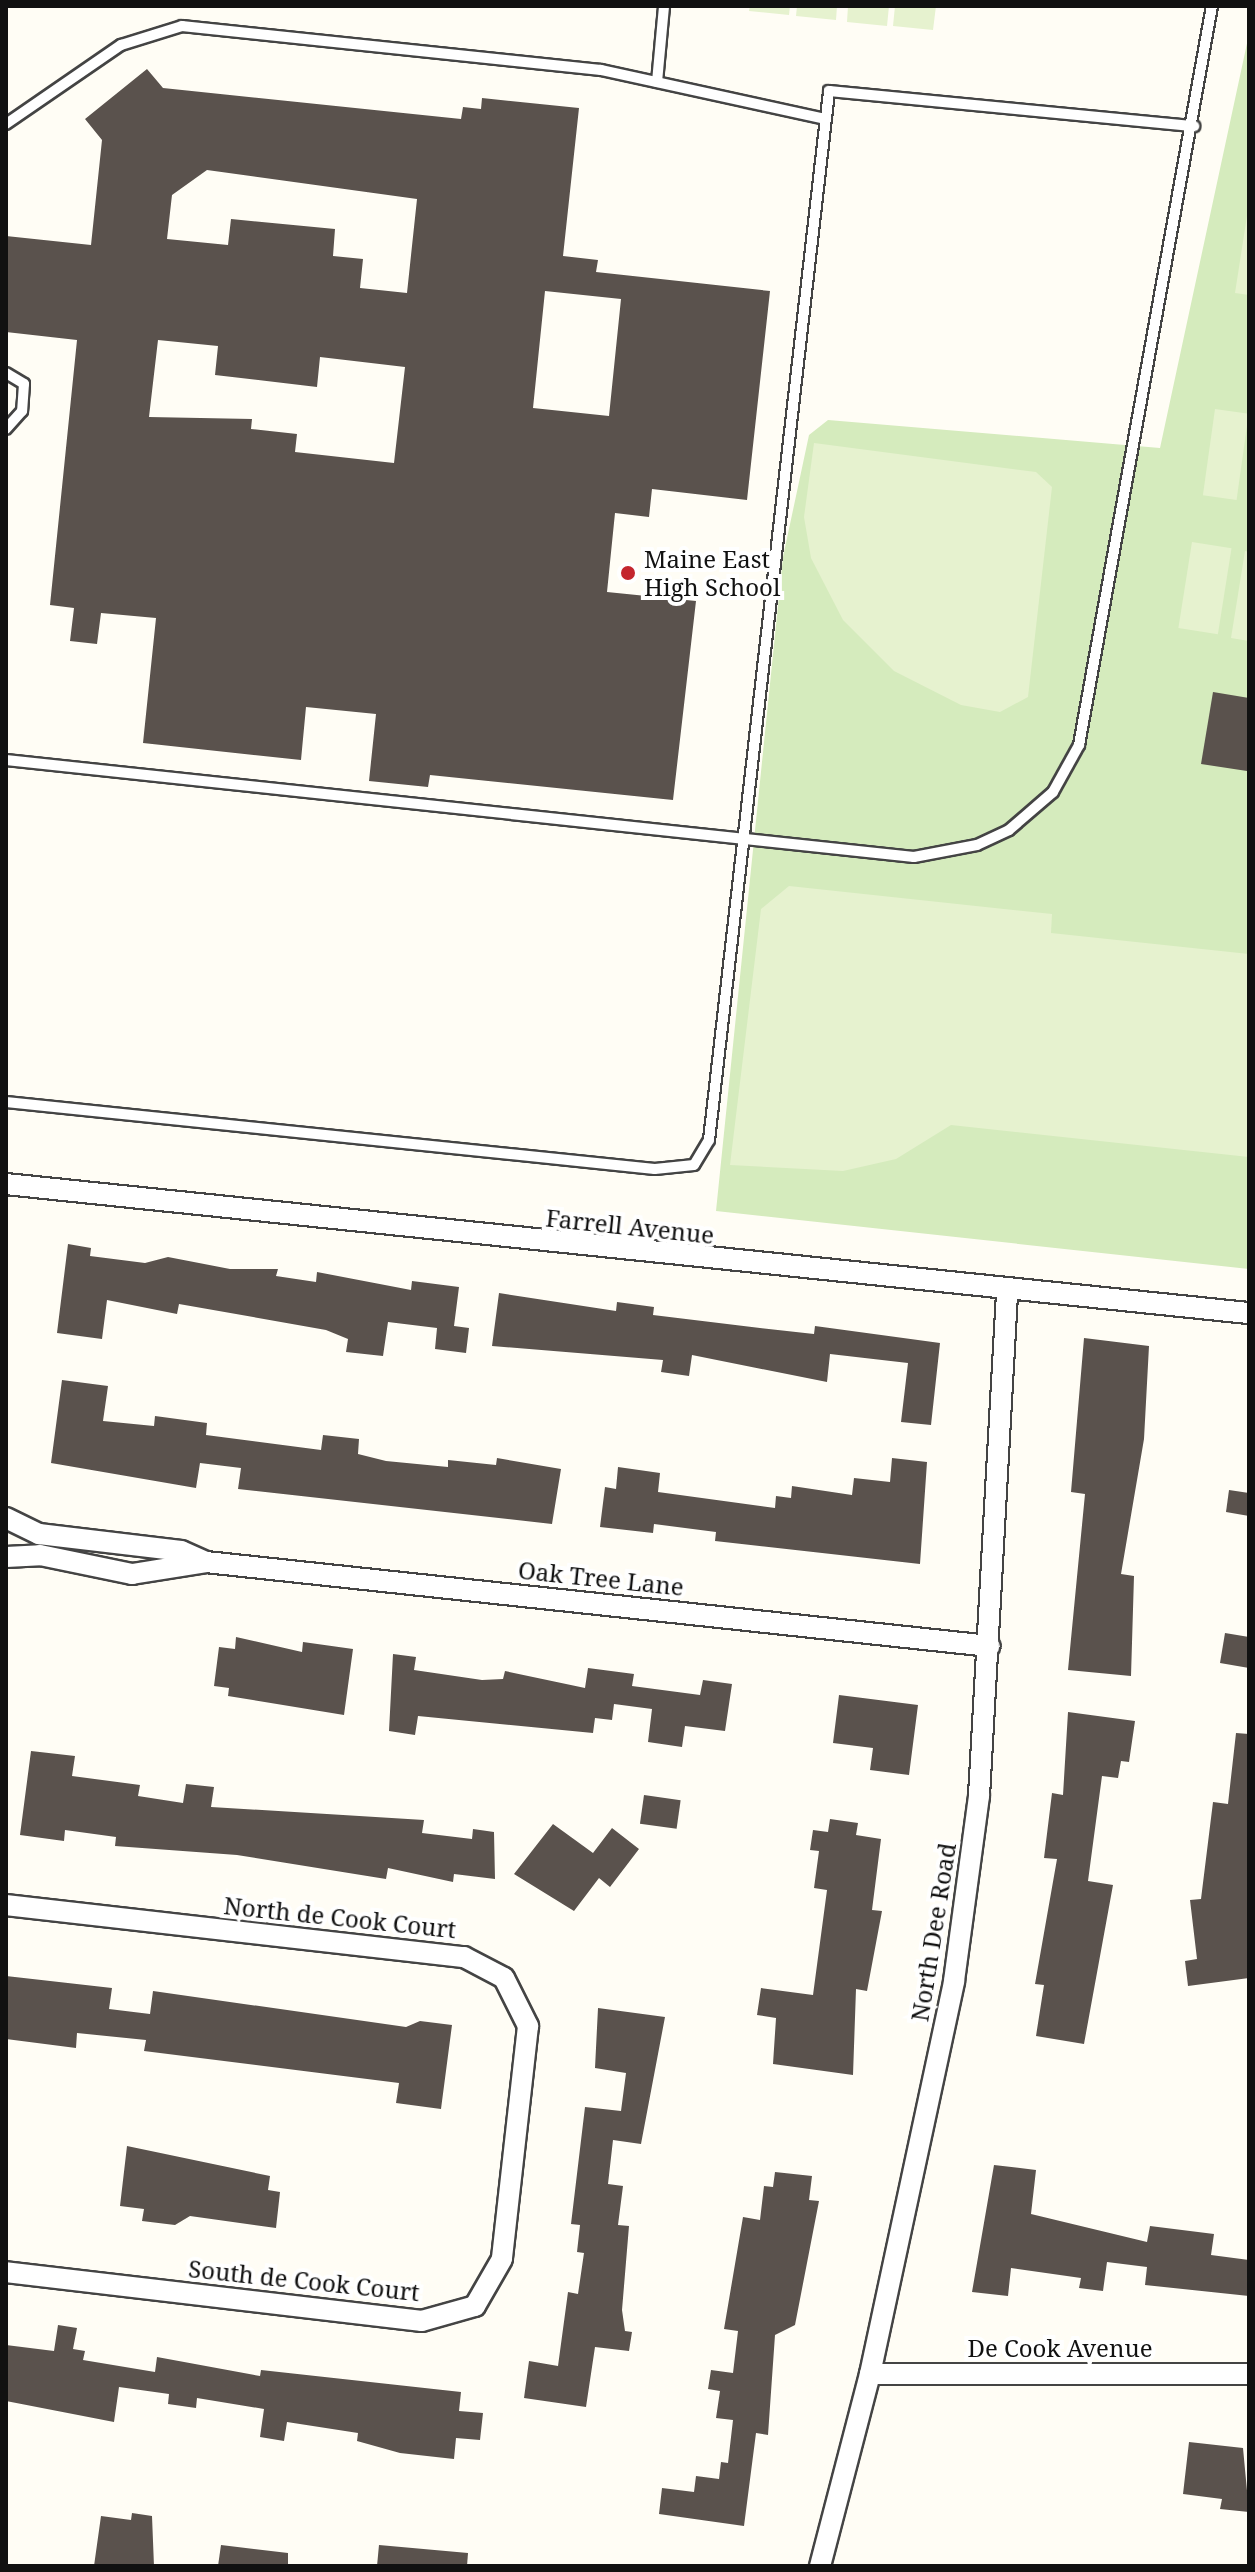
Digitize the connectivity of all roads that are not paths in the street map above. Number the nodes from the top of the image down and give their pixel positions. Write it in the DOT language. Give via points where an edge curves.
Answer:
graph roads {
  1 [pos="664,6"];
  2 [pos="1212,6"];
  3 [pos="657,82"];
  4 [pos="826,119"];
  5 [pos="6,124"];
  6 [pos="1194,126"];
  7 [pos="6,373"];
  8 [pos="6,429"];
  9 [pos="6,760"];
  10 [pos="738,838"];
  11 [pos="6,1102"];
  12 [pos="6,1184"];
  13 [pos="1007,1294"];
  14 [pos="1249,1313"];
  15 [pos="6,1518"];
  16 [pos="6,1557"];
  17 [pos="206,1562"];
  18 [pos="990,1646"];
  19 [pos="6,1907"];
  20 [pos="520,2147"];
  21 [pos="6,2272"];
  22 [pos="870,2374"];
  23 [pos="1249,2374"];
  24 [pos="820,2566"];
  1 -- 3 [label="lane"];
  2 -- 6 [label="lane"];
  3 -- 4 [label="lane"];
  3 -- 5 [label="lane" via="166,27 121,45"];
  4 -- 6 [label="lane" via="829,91"];
  4 -- 10 [label="lane"];
  6 -- 10 [label="lane" via="1130,436 1079,745 1069,770 1009,830 944,854"];
  7 -- 8 [label="lane" via="24,384 22,411"];
  9 -- 10 [label="lane"];
  10 -- 11 [label="lane" via="709,1140 694,1165 655,1169"];
  12 -- 13 [label="street, Farrell Avenue"];
  13 -- 14 [label="street, Farrell Avenue"];
  13 -- 18 [label="street, North Dee Road"];
  15 -- 17 [label="street, Oak Tree Lane" via="39,1534 181,1551"];
  16 -- 17 [label="street, Oak Tree Lane" via="40,1555 132,1574"];
  17 -- 18 [label="street, Oak Tree Lane"];
  18 -- 22 [label="street, North Dee Road" via="954,1981"];
  19 -- 20 [label="street, North de Cook Court" via="485,1964 520,1997 528,2026"];
  20 -- 21 [label="street, South de Cook Court" via="490,2290 475,2306 447,2317 422,2321"];
  22 -- 23 [label="street, De Cook Avenue"];
  22 -- 24 [label="street, North Dee Road"];
}
